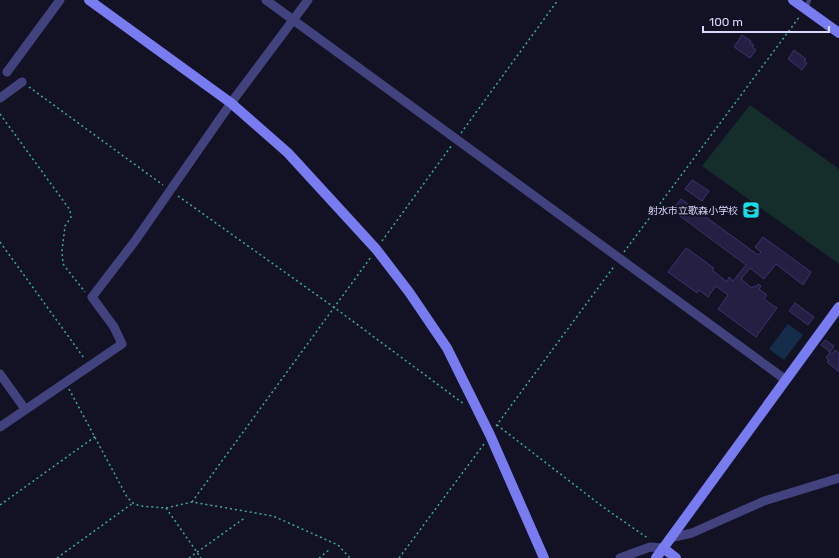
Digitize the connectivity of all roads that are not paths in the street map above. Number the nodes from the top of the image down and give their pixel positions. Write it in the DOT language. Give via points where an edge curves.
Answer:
graph roads {
  1 [pos="60,0"];
  2 [pos="89,0"];
  3 [pos="266,0"];
  4 [pos="308,0"];
  5 [pos="793,0"];
  6 [pos="807,5"];
  7 [pos="294,20"];
  8 [pos="839,33"];
  9 [pos="8,72"];
  10 [pos="22,82"];
  11 [pos="0,98"];
  12 [pos="231,103"];
  13 [pos="839,307"];
  14 [pos="0,374"];
  15 [pos="786,380"];
  16 [pos="25,408"];
  17 [pos="0,426"];
  18 [pos="839,478"];
  19 [pos="670,538"];
  20 [pos="663,548"];
  21 [pos="544,558"];
  22 [pos="620,558"];
  23 [pos="656,558"];
  24 [pos="676,558"];
  1 -- 9 [label="street"];
  2 -- 12 [label="street"];
  3 -- 7 [label="street"];
  4 -- 7 [label="street"];
  5 -- 6 [label="street"];
  6 -- 8 [label="street"];
  7 -- 12 [label="street"];
  7 -- 15 [label="street"];
  10 -- 11 [label="street"];
  12 -- 16 [label="street" via="135,241 92,296 114,327 122,344"];
  12 -- 21 [label="street" via="288,153 376,249 410,292 447,348 490,435"];
  13 -- 15 [label="street"];
  14 -- 16 [label="street"];
  15 -- 19 [label="street"];
  16 -- 17 [label="street"];
  18 -- 19 [label="street" via="764,501 692,533"];
  19 -- 20 [label="street"];
  20 -- 22 [label="street" via="650,547"];
  20 -- 23 [label="street"];
  20 -- 24 [label="street"];
}
